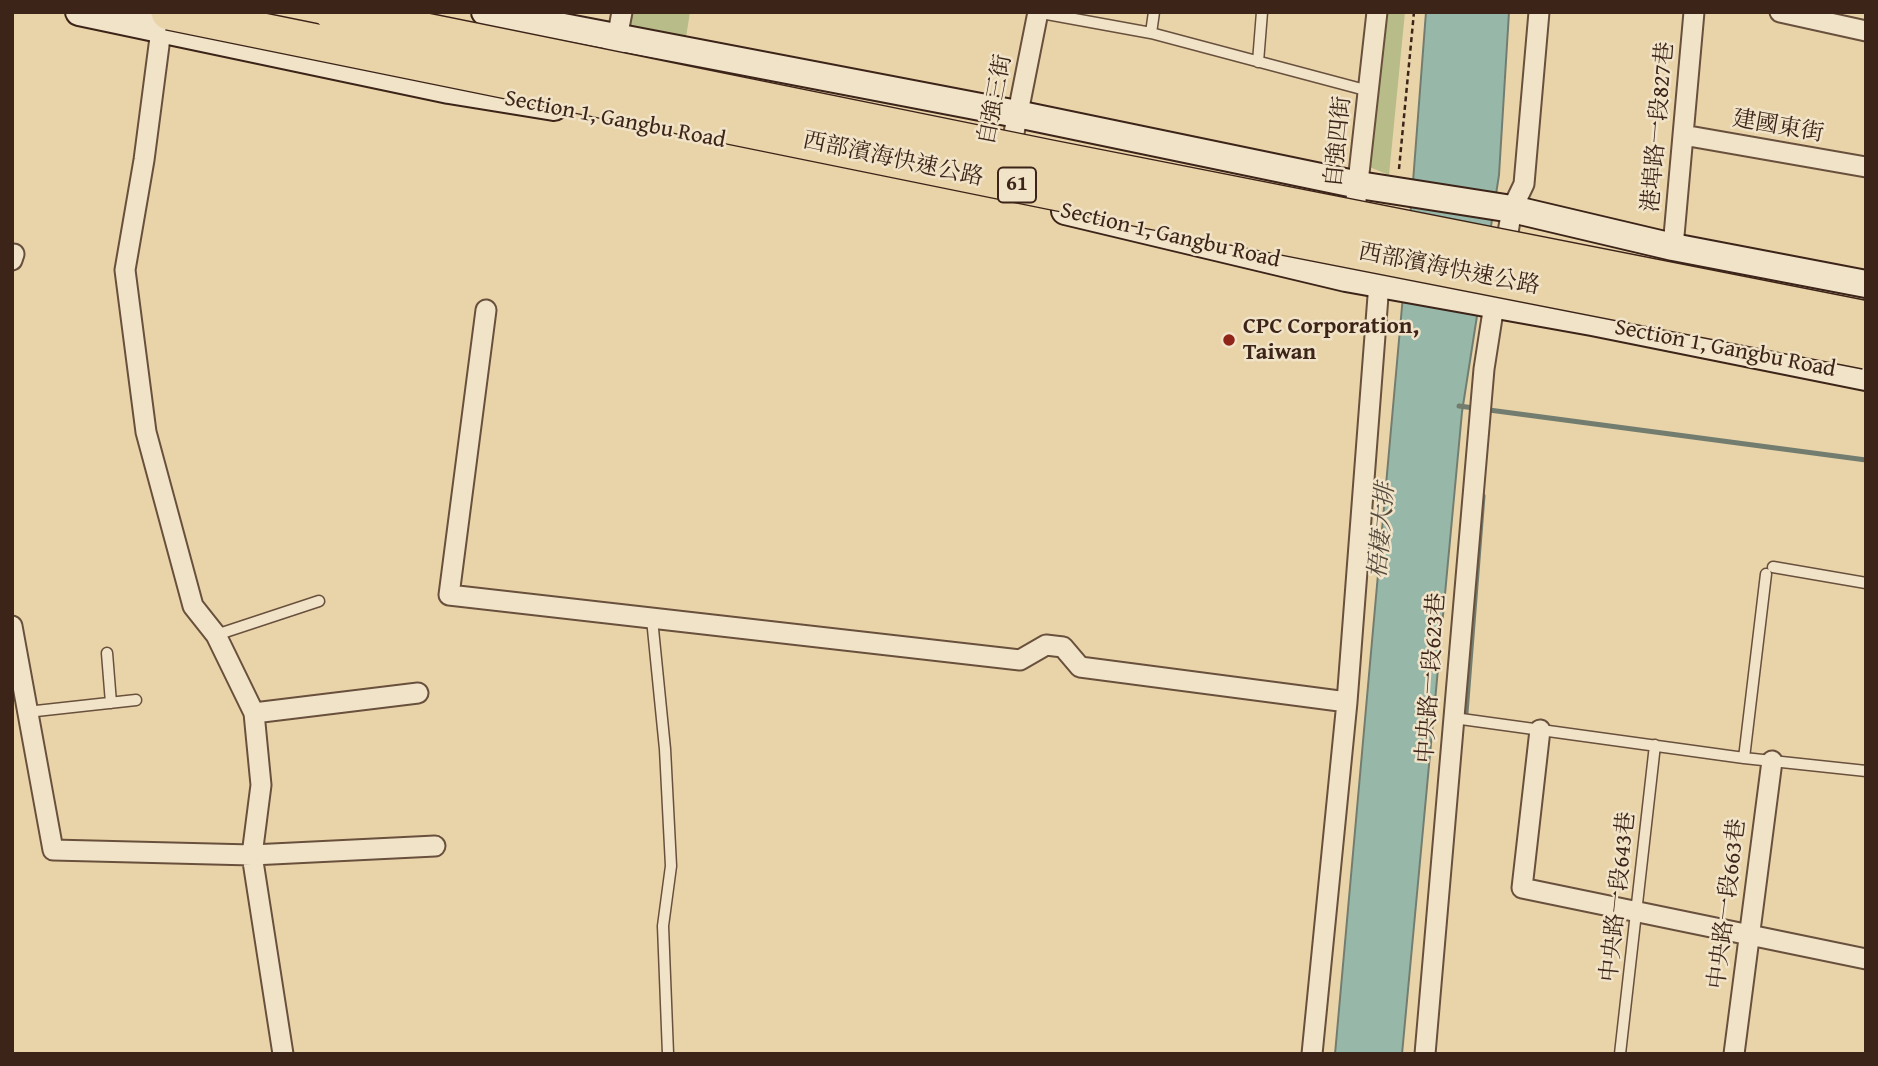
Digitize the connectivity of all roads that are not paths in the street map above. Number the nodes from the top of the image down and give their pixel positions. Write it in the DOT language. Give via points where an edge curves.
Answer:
graph roads {
  1 [pos="79,12"];
  2 [pos="332,12"];
  3 [pos="415,12"];
  4 [pos="485,12"];
  5 [pos="1037,12"];
  6 [pos="1154,12"];
  7 [pos="1262,12"];
  8 [pos="1377,12"];
  9 [pos="1539,12"];
  10 [pos="1693,12"];
  11 [pos="1780,12"];
  12 [pos="165,21"];
  13 [pos="197,25"];
  14 [pos="620,25"];
  15 [pos="1866,31"];
  16 [pos="1151,33"];
  17 [pos="1258,62"];
  18 [pos="550,71"];
  19 [pos="391,77"];
  20 [pos="607,83"];
  21 [pos="1369,91"];
  22 [pos="598,114"];
  23 [pos="1017,114"];
  24 [pos="1683,135"];
  25 [pos="1007,166"];
  26 [pos="1866,167"];
  27 [pos="1049,174"];
  28 [pos="1359,185"];
  29 [pos="1001,196"];
  30 [pos="1512,209"];
  31 [pos="1352,236"];
  32 [pos="1672,247"];
  33 [pos="1503,265"];
  34 [pos="1346,278"];
  35 [pos="1378,283"];
  36 [pos="1866,284"];
  37 [pos="1866,304"];
  38 [pos="1493,306"];
  39 [pos="485,310"];
  40 [pos="1866,319"];
  41 [pos="1866,337"];
  42 [pos="1866,352"];
  43 [pos="1866,365"];
  44 [pos="1866,377"];
  45 [pos="1866,583"];
  46 [pos="319,601"];
  47 [pos="652,619"];
  48 [pos="12,626"];
  49 [pos="216,635"];
  50 [pos="107,653"];
  51 [pos="418,693"];
  52 [pos="136,700"];
  53 [pos="1347,702"];
  54 [pos="111,703"];
  55 [pos="27,712"];
  56 [pos="254,713"];
  57 [pos="1454,718"];
  58 [pos="1540,730"];
  59 [pos="1655,745"];
  60 [pos="1744,758"];
  61 [pos="1772,761"];
  62 [pos="1866,771"];
  63 [pos="435,846"];
  64 [pos="253,855"];
  65 [pos="1637,911"];
  66 [pos="1749,936"];
  67 [pos="1866,959"];
  68 [pos="283,1054"];
  69 [pos="668,1054"];
  70 [pos="1312,1054"];
  71 [pos="1424,1054"];
  72 [pos="1620,1054"];
  73 [pos="1734,1054"];
  1 -- 12 [label="street, Section 1, Gangbu Road"];
  2 -- 27 [label="highway, 西部濱海快速公路 / 61, bridge"];
  3 -- 18 [label="street, Section 1, Gangbu Road"];
  4 -- 14 [label="street"];
  5 -- 16 [label="lane"];
  5 -- 23 [label="street, 自強三街"];
  6 -- 16 [label="lane"];
  7 -- 17 [label="lane"];
  8 -- 21 [label="street, 自強四街"];
  9 -- 30 [label="street, 中央路一段623巷" via="1524,184"];
  10 -- 24 [label="street, 港埠路一段827巷"];
  11 -- 15 [label="street"];
  12 -- 13 [label="street, Section 1, Gangbu Road"];
  12 -- 27 [label="highway, 西部濱海快速公路 / 61, bridge"];
  12 -- 49 [label="street" via="125,270 146,432 193,606"];
  13 -- 19 [label="street, Section 1, Gangbu Road"];
  14 -- 20 [label="street"];
  14 -- 23 [label="street"];
  16 -- 17 [label="lane"];
  17 -- 21 [label="lane"];
  18 -- 19 [label="street, Section 1, Gangbu Road"];
  18 -- 20 [label="street, Section 1, Gangbu Road"];
  19 -- 22 [label="street, Section 1, Gangbu Road"];
  20 -- 22 [label="street"];
  20 -- 25 [label="street, Section 1, Gangbu Road"];
  21 -- 28 [label="street, 自強四街"];
  22 -- 29 [label="street, Section 1, Gangbu Road"];
  23 -- 25 [label="street, 自強三街"];
  23 -- 28 [label="street"];
  24 -- 26 [label="street, 建國東街"];
  24 -- 32 [label="street, 港埠路一段827巷"];
  25 -- 29 [label="street, 自強三街"];
  25 -- 31 [label="street, Section 1, Gangbu Road"];
  27 -- 37 [label="highway, bridge" via="1104,159 1236,175"];
  27 -- 40 [label="highway, 西部濱海快速公路 / 61, bridge"];
  27 -- 42 [label="highway, 西部濱海快速公路 / 61, bridge"];
  27 -- 43 [label="highway, bridge" via="1090,210"];
  28 -- 30 [label="street"];
  28 -- 31 [label="street, 自強四街"];
  29 -- 34 [label="street, Section 1, Gangbu Road"];
  30 -- 32 [label="street"];
  30 -- 33 [label="street, 中央路一段623巷"];
  31 -- 33 [label="street, Section 1, Gangbu Road"];
  31 -- 34 [label="street, 自強四街"];
  32 -- 36 [label="street"];
  33 -- 38 [label="street, 中央路一段623巷"];
  33 -- 41 [label="street, Section 1, Gangbu Road"];
  34 -- 35 [label="street, Section 1, Gangbu Road"];
  35 -- 38 [label="street, Section 1, Gangbu Road"];
  35 -- 53 [label="street"];
  38 -- 44 [label="street, Section 1, Gangbu Road"];
  38 -- 57 [label="street, 中央路一段623巷"];
  39 -- 47 [label="street" via="449,595"];
  45 -- 60 [label="lane" via="1770,570"];
  46 -- 49 [label="lane"];
  47 -- 53 [label="street" via="1020,660 1046,645 1063,647 1080,667"];
  47 -- 69 [label="lane" via="671,866 663,926"];
  48 -- 55 [label="street"];
  49 -- 56 [label="street"];
  50 -- 54 [label="lane"];
  51 -- 56 [label="street"];
  52 -- 54 [label="lane"];
  53 -- 70 [label="street"];
  54 -- 55 [label="lane"];
  55 -- 64 [label="street" via="52,850"];
  56 -- 64 [label="street" via="261,785"];
  57 -- 58 [label="lane"];
  57 -- 71 [label="street, 中央路一段623巷"];
  58 -- 59 [label="lane"];
  58 -- 65 [label="street" via="1522,888"];
  59 -- 60 [label="lane"];
  59 -- 65 [label="lane, 中央路一段643巷"];
  60 -- 61 [label="lane"];
  61 -- 62 [label="lane"];
  61 -- 66 [label="street, 中央路一段663巷"];
  63 -- 64 [label="street"];
  64 -- 68 [label="street"];
  65 -- 66 [label="street"];
  65 -- 72 [label="lane, 中央路一段643巷"];
  66 -- 67 [label="street"];
  66 -- 73 [label="street, 中央路一段663巷"];
}
